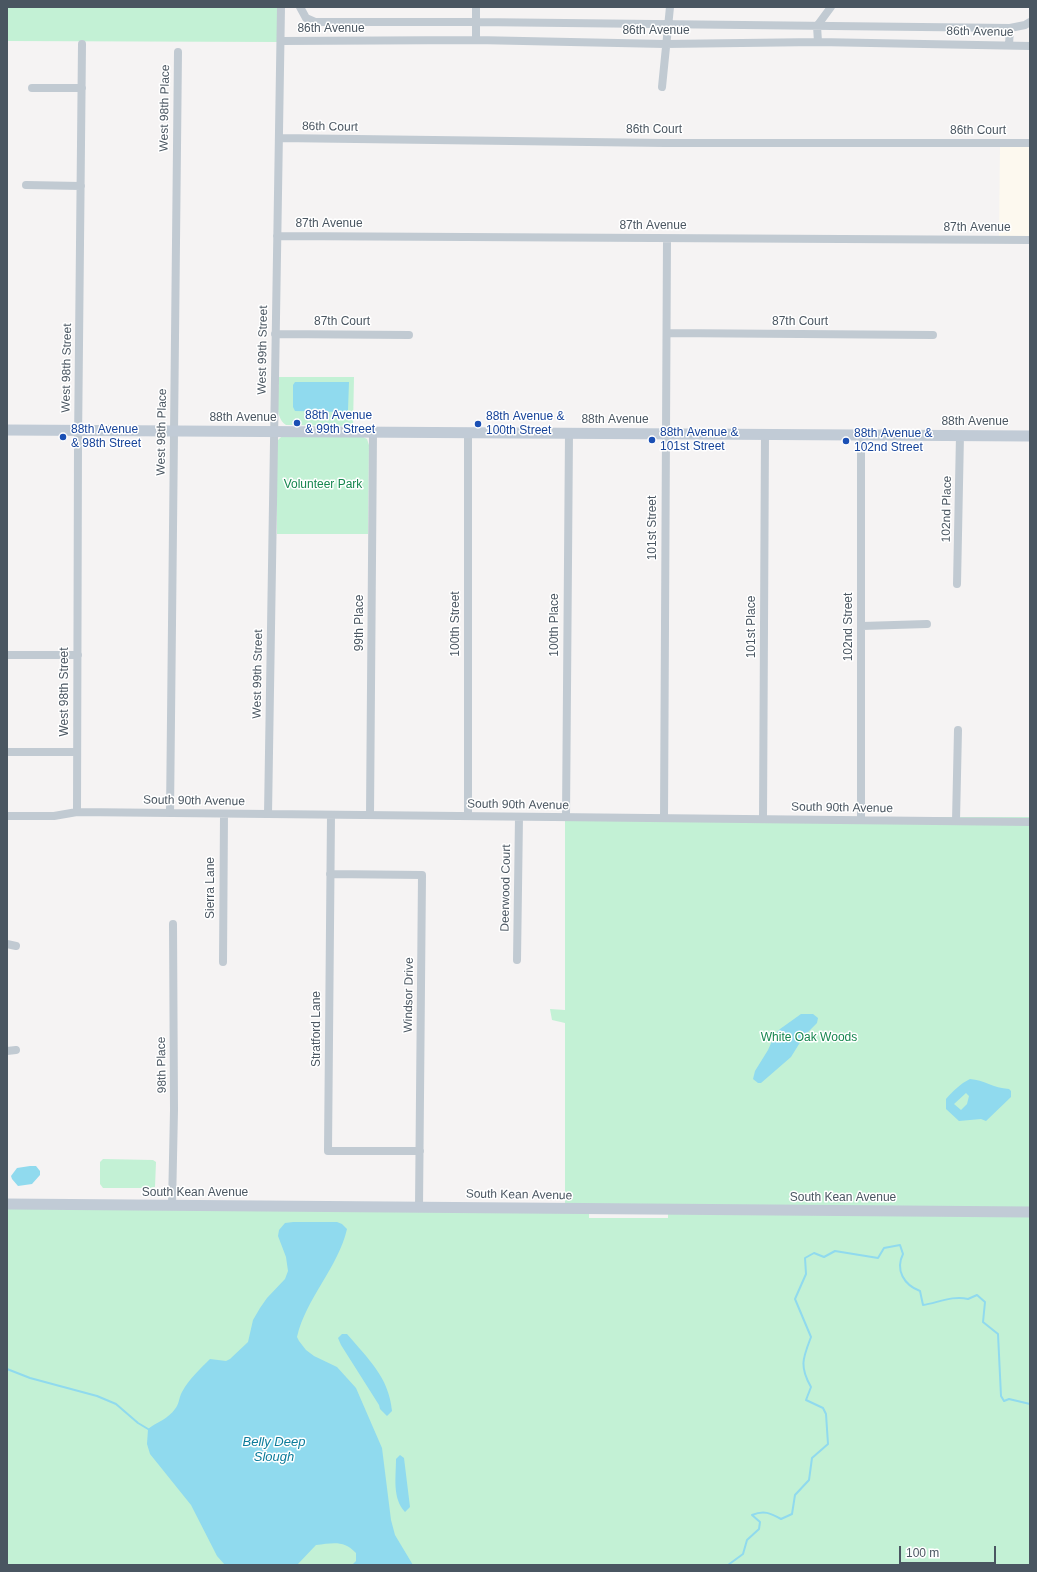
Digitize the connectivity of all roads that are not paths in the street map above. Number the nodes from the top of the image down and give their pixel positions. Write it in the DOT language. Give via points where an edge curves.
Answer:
graph roads {
  1 [pos="281,7"];
  2 [pos="300,7"];
  3 [pos="476,7"];
  4 [pos="670,7"];
  5 [pos="831,7"];
  6 [pos="476,22"];
  7 [pos="1030,22"];
  8 [pos="670,25"];
  9 [pos="817,26"];
  10 [pos="1010,28"];
  11 [pos="476,40"];
  12 [pos="281,41"];
  13 [pos="818,42"];
  14 [pos="82,44"];
  15 [pos="665,44"];
  16 [pos="1009,45"];
  17 [pos="1030,46"];
  18 [pos="178,52"];
  19 [pos="662,87"];
  20 [pos="32,88"];
  21 [pos="82,88"];
  22 [pos="279,138"];
  23 [pos="1030,143"];
  24 [pos="26,185"];
  25 [pos="81,186"];
  26 [pos="277,236"];
  27 [pos="667,238"];
  28 [pos="1030,240"];
  29 [pos="666,333"];
  30 [pos="275,334"];
  31 [pos="933,334"];
  32 [pos="409,335"];
  33 [pos="7,430"];
  34 [pos="78,430"];
  35 [pos="174,431"];
  36 [pos="275,431"];
  37 [pos="373,432"];
  38 [pos="468,432"];
  39 [pos="569,433"];
  40 [pos="665,434"];
  41 [pos="765,434"];
  42 [pos="861,435"];
  43 [pos="960,435"];
  44 [pos="1030,436"];
  45 [pos="957,584"];
  46 [pos="927,624"];
  47 [pos="862,626"];
  48 [pos="7,655"];
  49 [pos="78,655"];
  50 [pos="958,730"];
  51 [pos="7,752"];
  52 [pos="77,752"];
  53 [pos="77,812"];
  54 [pos="170,813"];
  55 [pos="224,814"];
  56 [pos="268,814"];
  57 [pos="331,815"];
  58 [pos="370,815"];
  59 [pos="7,816"];
  60 [pos="468,816"];
  61 [pos="519,817"];
  62 [pos="566,817"];
  63 [pos="664,818"];
  64 [pos="763,819"];
  65 [pos="861,820"];
  66 [pos="956,821"];
  67 [pos="1030,822"];
  68 [pos="330,874"];
  69 [pos="172,924"];
  70 [pos="7,944"];
  71 [pos="16,946"];
  72 [pos="517,960"];
  73 [pos="223,962"];
  74 [pos="420,1151"];
  75 [pos="7,1204"];
  76 [pos="172,1206"];
  77 [pos="419,1207"];
  78 [pos="1030,1212"];
  1 -- 12 [label="street, West 99th Street"];
  2 -- 6 [label="street" via="306,18 315,22"];
  3 -- 6 [label="street"];
  4 -- 8 [label="street"];
  5 -- 9 [label="street"];
  6 -- 8 [label="street"];
  6 -- 11 [label="street"];
  7 -- 10 [label="street"];
  8 -- 9 [label="street"];
  8 -- 15 [label="street"];
  9 -- 10 [label="street"];
  9 -- 13 [label="street"];
  10 -- 16 [label="street"];
  11 -- 12 [label="street, 86th Avenue"];
  11 -- 15 [label="street, 86th Avenue"];
  12 -- 22 [label="street, West 99th Street"];
  13 -- 15 [label="street, 86th Avenue"];
  13 -- 16 [label="street, 86th Avenue"];
  14 -- 21 [label="street, West 98th Street"];
  15 -- 19 [label="street"];
  16 -- 17 [label="street, 86th Avenue"];
  18 -- 35 [label="street, West 98th Place"];
  20 -- 21 [label="street"];
  21 -- 25 [label="street, West 98th Street"];
  22 -- 23 [label="street, 86th Court" via="665,143"];
  22 -- 26 [label="street, West 99th Street"];
  24 -- 25 [label="street"];
  25 -- 34 [label="street, West 98th Street"];
  26 -- 27 [label="street, 87th Avenue"];
  26 -- 30 [label="street, West 99th Street"];
  27 -- 28 [label="street, 87th Avenue"];
  27 -- 29 [label="street, 101st Street"];
  29 -- 31 [label="street, 87th Court"];
  29 -- 40 [label="street, 101st Street"];
  30 -- 32 [label="street, 87th Court"];
  30 -- 36 [label="street, West 99th Street"];
  33 -- 34 [label="street, 88th Avenue"];
  34 -- 35 [label="street, 88th Avenue"];
  34 -- 49 [label="street, West 98th Street"];
  35 -- 36 [label="street, 88th Avenue"];
  35 -- 54 [label="street, West 98th Place"];
  36 -- 37 [label="street, 88th Avenue"];
  36 -- 56 [label="street, West 99th Street"];
  37 -- 38 [label="street, 88th Avenue"];
  37 -- 58 [label="street, 99th Place"];
  38 -- 39 [label="street, 88th Avenue"];
  38 -- 60 [label="street, 100th Street"];
  39 -- 40 [label="street, 88th Avenue"];
  39 -- 62 [label="street, 100th Place"];
  40 -- 41 [label="street, 88th Avenue"];
  40 -- 63 [label="street, 101st Street"];
  41 -- 42 [label="street, 88th Avenue"];
  41 -- 64 [label="street, 101st Place"];
  42 -- 43 [label="street, 88th Avenue"];
  42 -- 47 [label="street, 102nd Street"];
  43 -- 44 [label="street, 88th Avenue"];
  43 -- 45 [label="street, 102nd Place"];
  46 -- 47 [label="street"];
  47 -- 65 [label="street, 102nd Street"];
  48 -- 49 [label="street"];
  49 -- 52 [label="street, West 98th Street"];
  50 -- 66 [label="street"];
  51 -- 52 [label="street"];
  52 -- 53 [label="street, West 98th Street"];
  53 -- 54 [label="street, South 90th Avenue"];
  53 -- 59 [label="street, South 90th Avenue" via="54,816"];
  54 -- 55 [label="street, South 90th Avenue"];
  55 -- 56 [label="street, South 90th Avenue"];
  55 -- 73 [label="street, Sierra Lane"];
  56 -- 57 [label="street, South 90th Avenue"];
  57 -- 58 [label="street, South 90th Avenue"];
  57 -- 68 [label="street, Stratford Lane"];
  58 -- 60 [label="street, South 90th Avenue"];
  60 -- 61 [label="street, South 90th Avenue"];
  61 -- 62 [label="street, South 90th Avenue"];
  61 -- 72 [label="street, Deerwood Court"];
  62 -- 63 [label="street, South 90th Avenue"];
  63 -- 64 [label="street, South 90th Avenue"];
  64 -- 65 [label="street, South 90th Avenue"];
  65 -- 66 [label="street, South 90th Avenue"];
  66 -- 67 [label="street, South 90th Avenue"];
  68 -- 74 [label="street, Windsor Drive" via="422,875"];
  68 -- 74 [label="street, Stratford Lane" via="328,1151"];
  69 -- 76 [label="street, 98th Place"];
  70 -- 71 [label="street"];
  74 -- 77 [label="street, Windsor Drive"];
  75 -- 76 [label="street, South Kean Avenue"];
  76 -- 77 [label="street, South Kean Avenue"];
  77 -- 78 [label="street, South Kean Avenue"];
}
